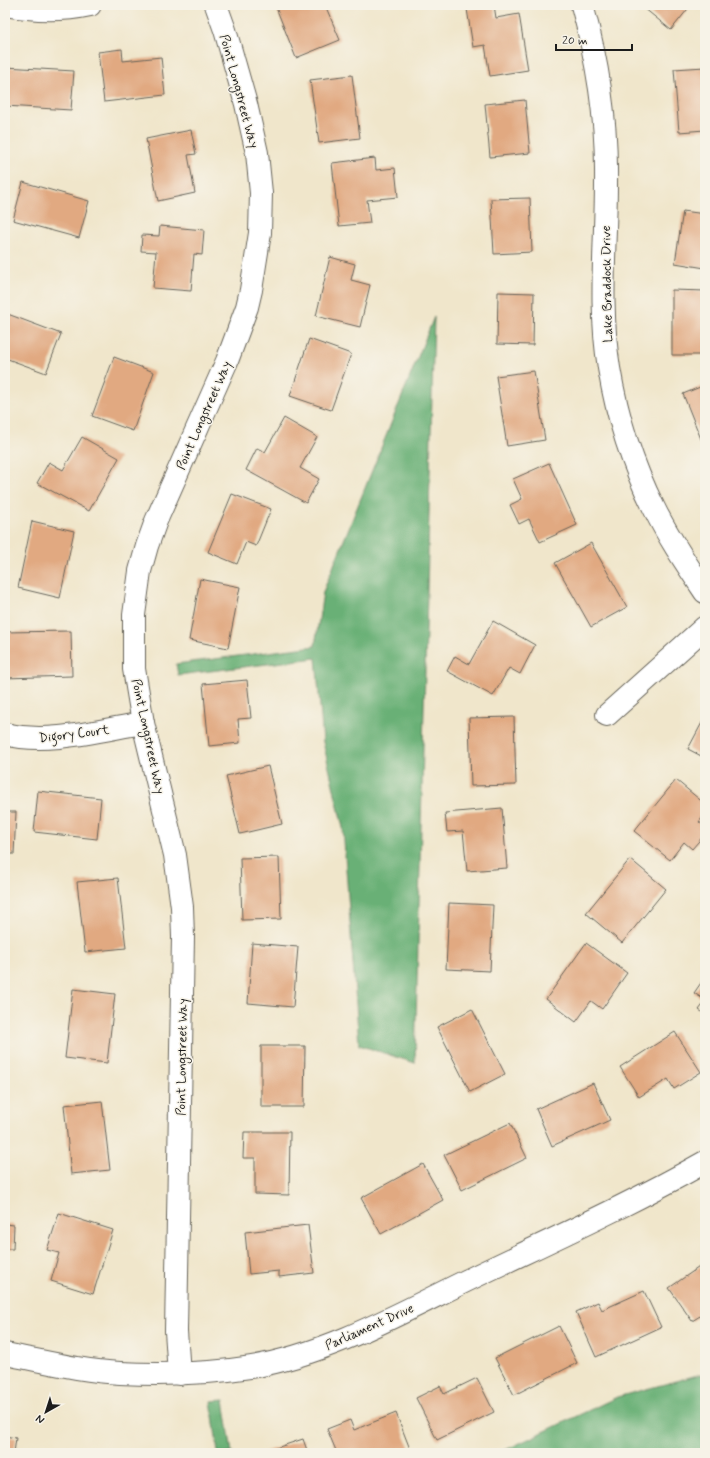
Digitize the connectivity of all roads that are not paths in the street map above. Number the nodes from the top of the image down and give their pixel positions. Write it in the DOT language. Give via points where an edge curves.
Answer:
graph roads {
  1 [pos="5,5"];
  2 [pos="90,5"];
  3 [pos="216,5"];
  4 [pos="582,5"];
  5 [pos="705,592"];
  6 [pos="705,628"];
  7 [pos="607,715"];
  8 [pos="143,723"];
  9 [pos="5,734"];
  10 [pos="705,1162"];
  11 [pos="5,1354"];
  12 [pos="179,1374"];
  1 -- 2 [label="street" via="38,9"];
  3 -- 8 [label="street, Point Longstreet Way" via="246,104 257,152 261,193 260,234 247,307 227,361 156,521 140,571 134,615 134,669"];
  4 -- 5 [label="street, Lake Braddock Drive" via="597,69 603,112 606,168 604,318 609,367 618,411 634,463 651,502"];
  6 -- 7 [label="street"];
  8 -- 9 [label="street, Digory Court" via="60,737 35,738"];
  8 -- 12 [label="street, Point Longstreet Way" via="175,855 182,907 176,1331"];
  10 -- 12 [label="street, Parliament Drive" via="655,1190 394,1316 326,1346 256,1366"];
  11 -- 12 [label="street, Parliament Drive" via="118,1373"];
}
